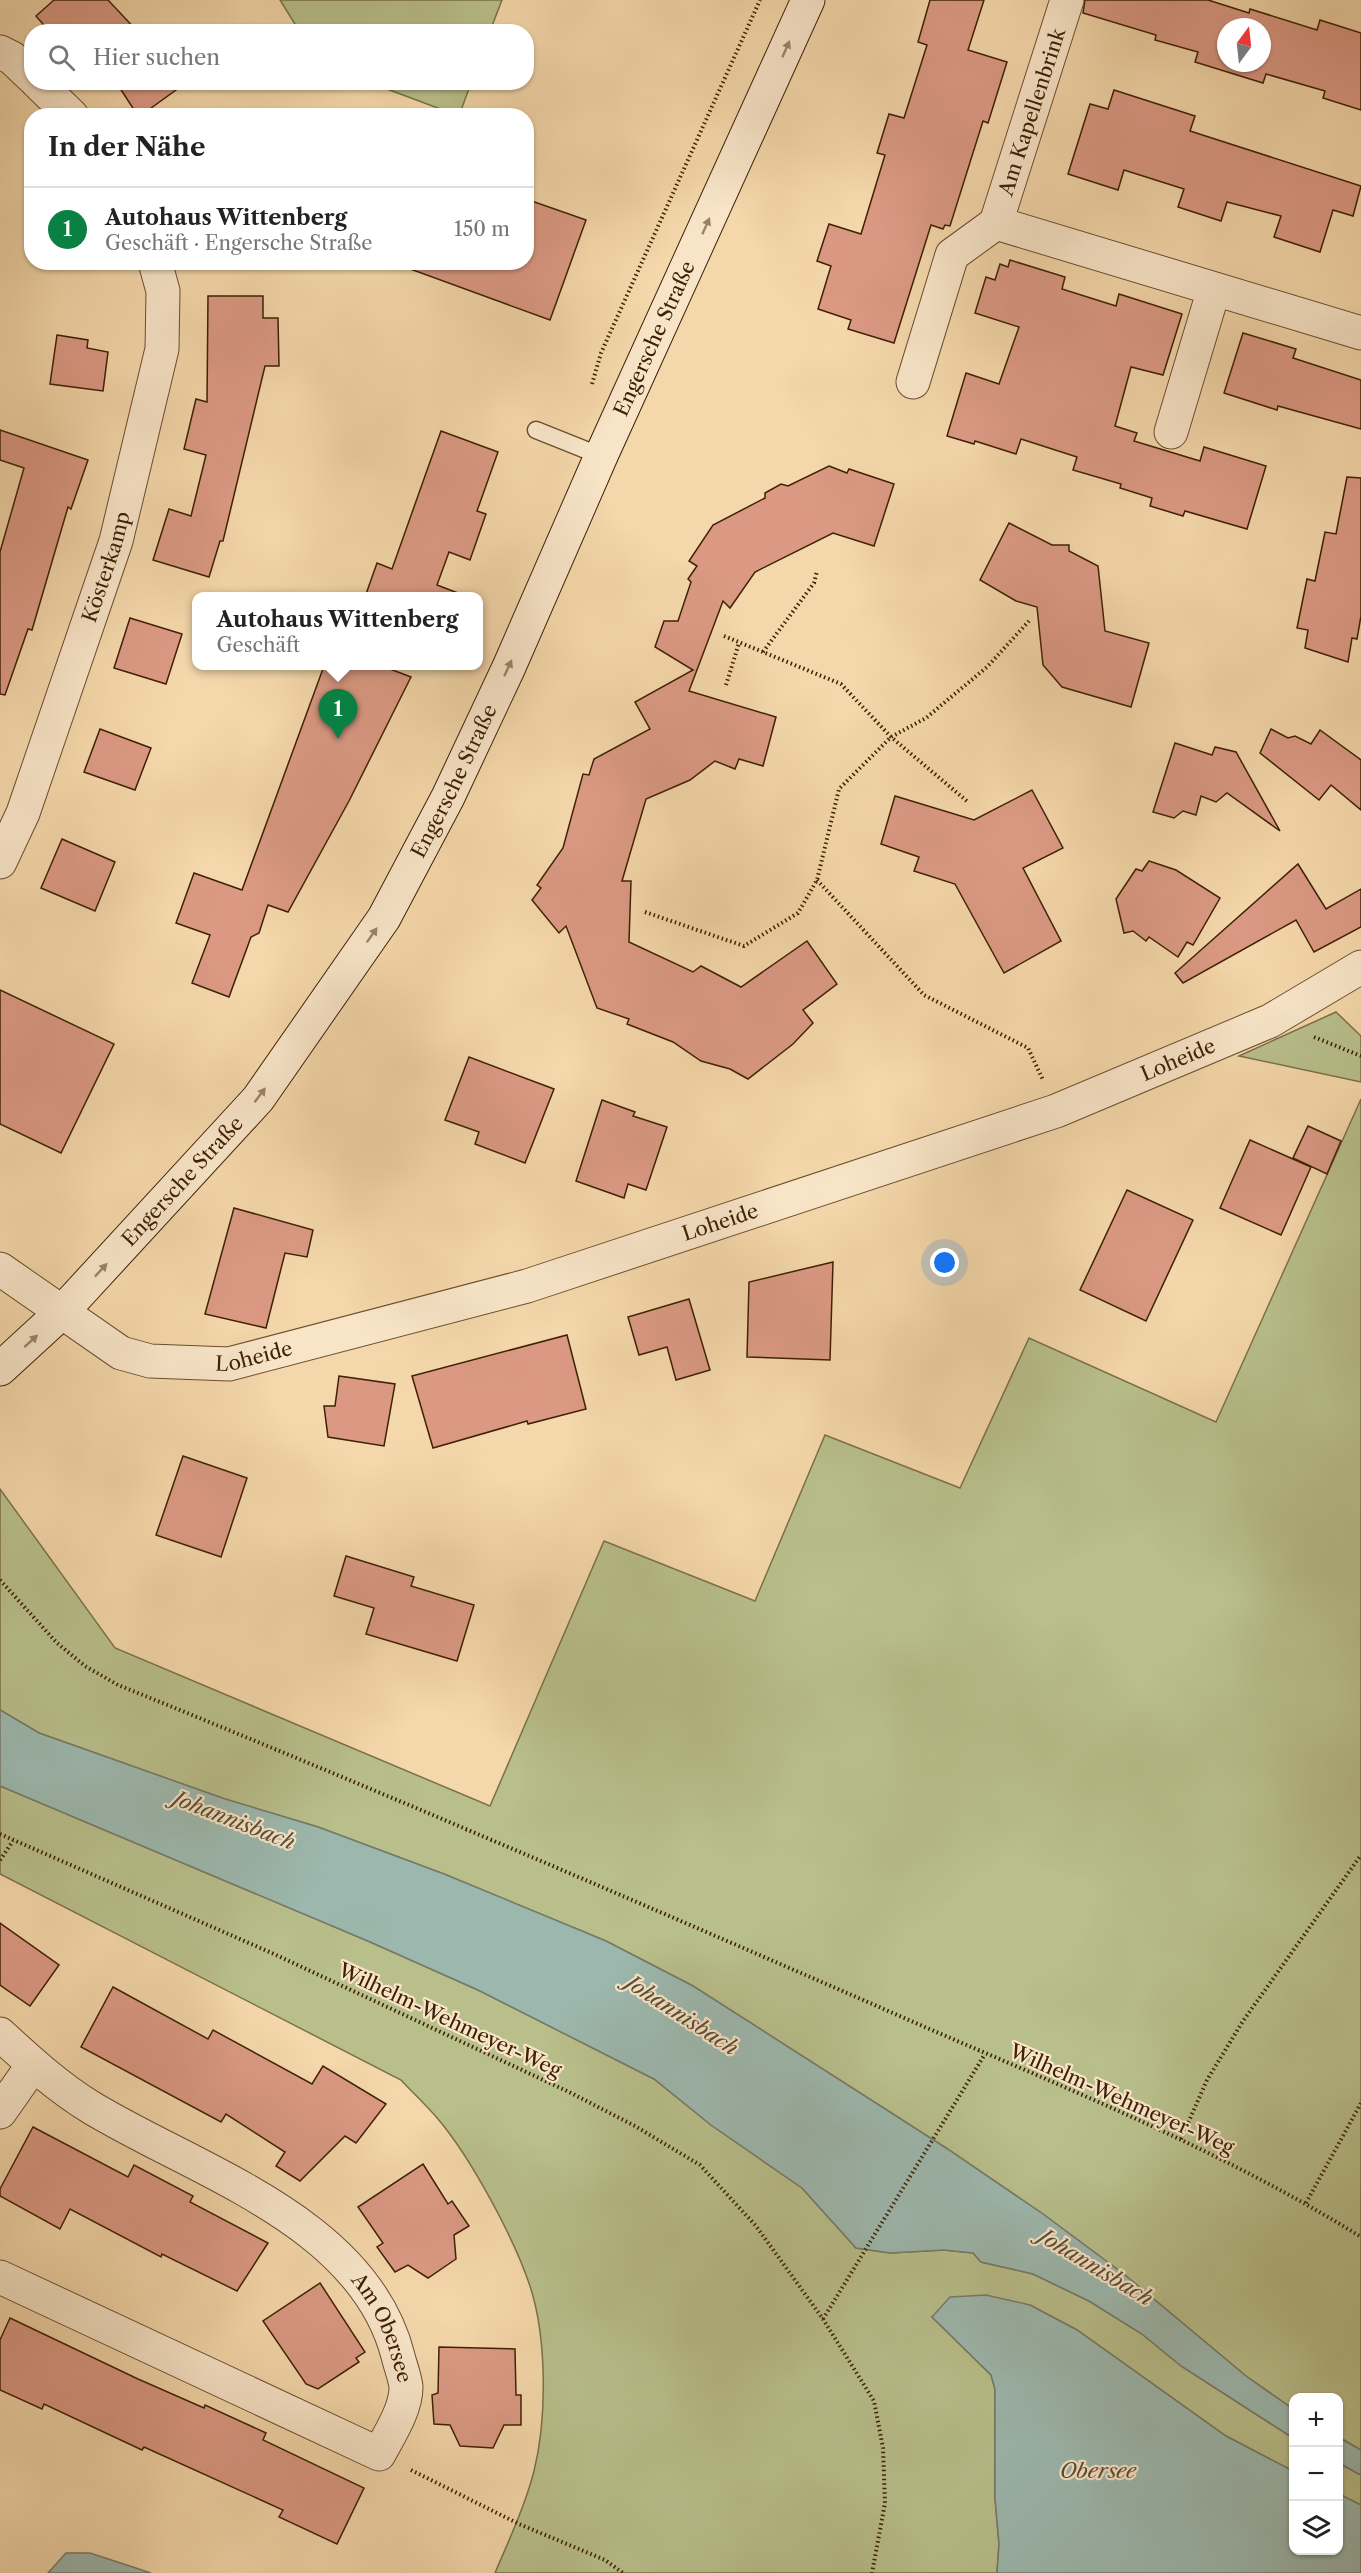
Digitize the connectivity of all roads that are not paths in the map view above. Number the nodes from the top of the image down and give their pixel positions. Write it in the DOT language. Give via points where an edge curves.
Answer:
graph roads {
  1 [pos="808,0"];
  2 [pos="1067,0"];
  3 [pos="0,52"];
  4 [pos="24,69"];
  5 [pos="45,90"];
  6 [pos="64,108"];
  7 [pos="996,223"];
  8 [pos="157,270"];
  9 [pos="1214,289"];
  10 [pos="1361,333"];
  11 [pos="913,382"];
  12 [pos="536,430"];
  13 [pos="1171,432"];
  14 [pos="601,456"];
  15 [pos="0,862"];
  16 [pos="1361,967"];
  17 [pos="0,1269"];
  18 [pos="61,1313"];
  19 [pos="0,1369"];
  20 [pos="0,2034"];
  21 [pos="33,2065"];
  22 [pos="0,2112"];
  23 [pos="0,2277"];
  14 -- 1 [label="street, Engersche Straße, one-way"];
  2 -- 7 [label="street, Am Kapellenbrink"];
  3 -- 4 [label="street"];
  5 -- 6 [label="street"];
  7 -- 9 [label="street"];
  7 -- 11 [label="street" via="952,255"];
  8 -- 15 [label="street, Kösterkamp" via="163,291 162,350 116,541 23,813"];
  9 -- 10 [label="street"];
  9 -- 13 [label="street"];
  12 -- 14 [label="lane"];
  18 -- 14 [label="street, Engersche Straße, one-way" via="258,1099 384,918 499,688"];
  16 -- 18 [label="street, Loheide" via="1270,1021 1056,1111 527,1286 229,1364 150,1361 121,1353"];
  17 -- 18 [label="street, Loheide"];
  19 -- 18 [label="street, Engersche Straße, one-way"];
  20 -- 21 [label="street, Am Obersee"];
  21 -- 22 [label="street"];
  21 -- 23 [label="street, Am Obersee" via="91,2107 243,2189 332,2248 392,2330 406,2387 397,2420 379,2454"];
}
